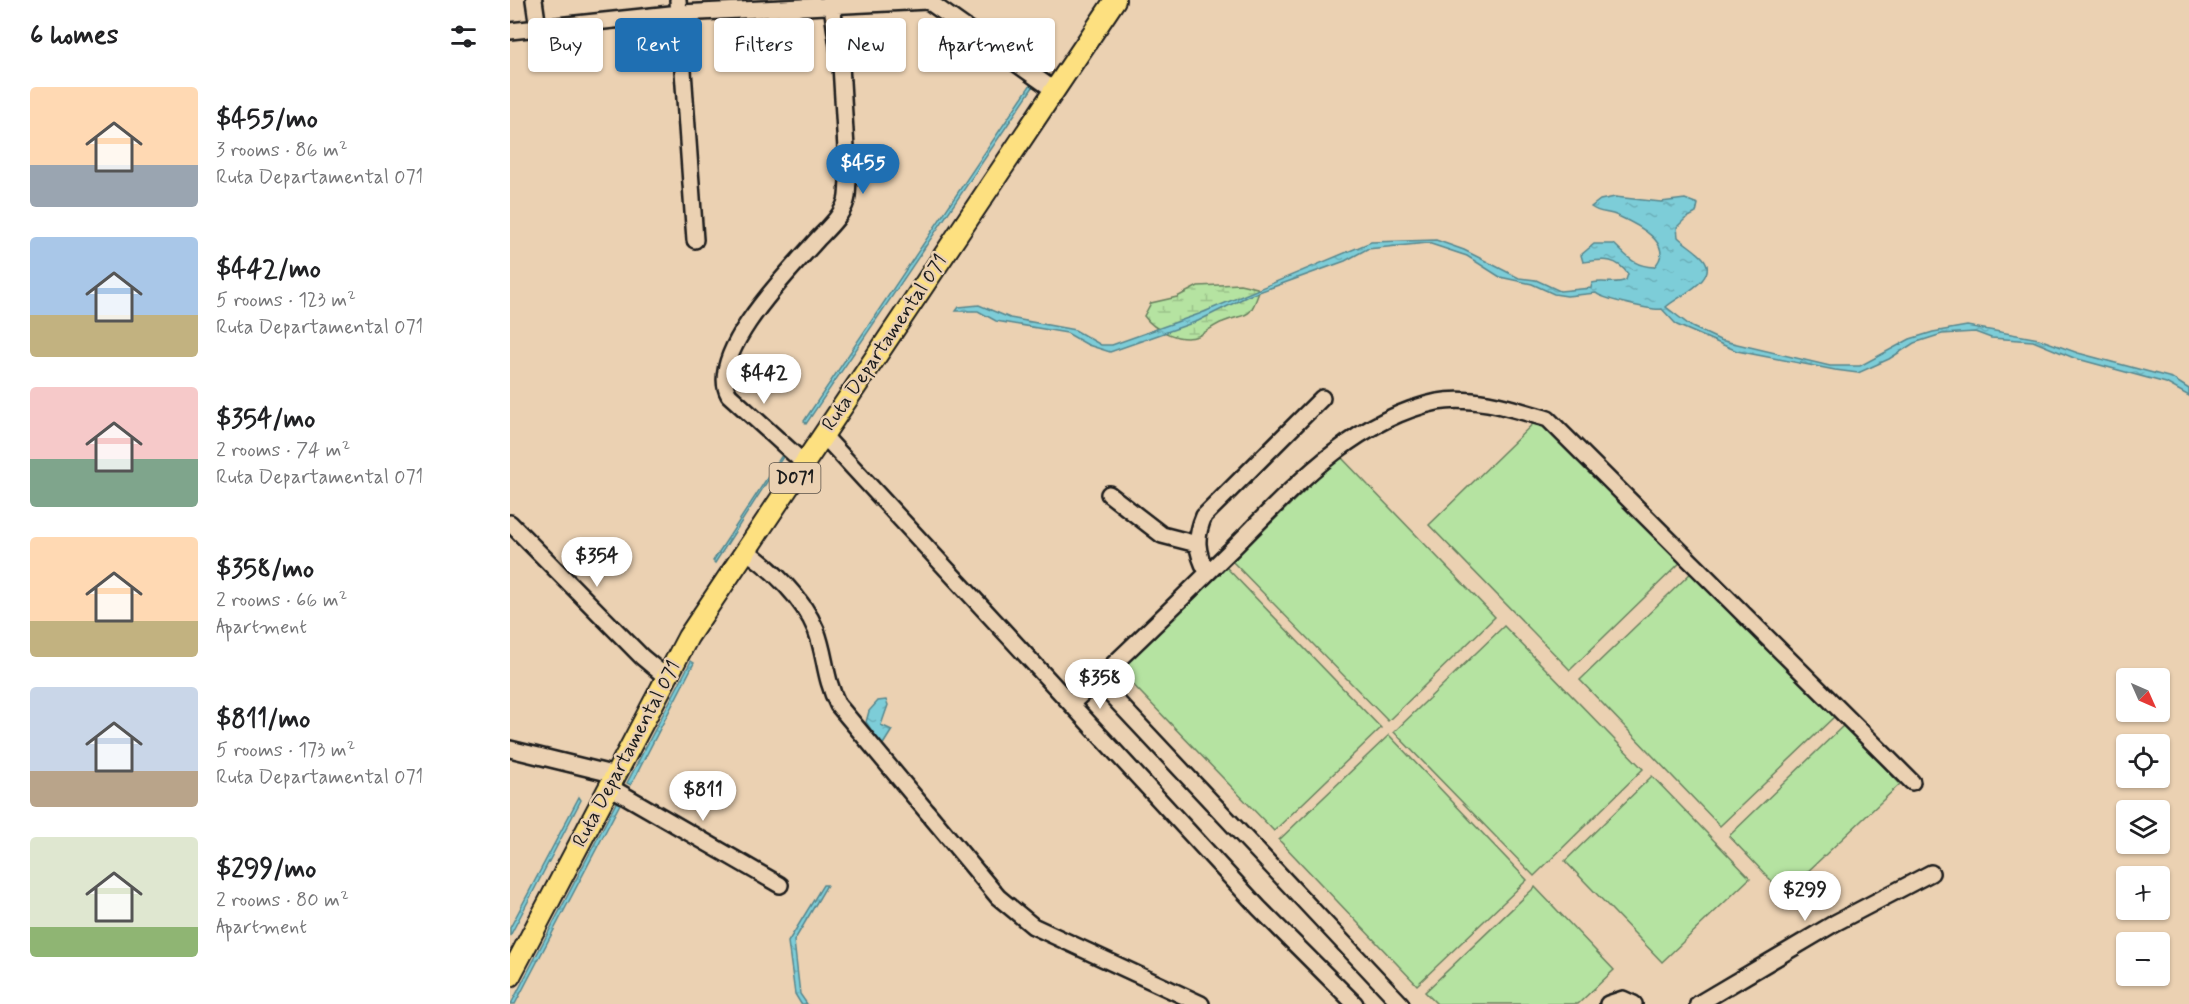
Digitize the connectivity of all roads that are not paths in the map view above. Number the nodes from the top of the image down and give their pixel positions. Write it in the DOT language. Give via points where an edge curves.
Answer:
graph roads {
  1 [pos="534,0"];
  2 [pos="929,0"];
  3 [pos="1115,0"];
  4 [pos="831,2"];
  5 [pos="679,6"];
  6 [pos="537,18"];
  7 [pos="602,18"];
  8 [pos="528,29"];
  9 [pos="510,31"];
  10 [pos="1054,90"];
  11 [pos="695,240"];
  12 [pos="1322,398"];
  13 [pos="824,436"];
  14 [pos="805,464"];
  15 [pos="1109,494"];
  16 [pos="510,523"];
  17 [pos="1197,544"];
  18 [pos="745,550"];
  19 [pos="1207,572"];
  20 [pos="666,677"];
  21 [pos="1097,680"];
  22 [pos="1071,704"];
  23 [pos="510,749"];
  24 [pos="613,781"];
  25 [pos="1912,782"];
  26 [pos="1931,873"];
  27 [pos="780,885"];
  28 [pos="510,976"];
  29 [pos="1718,992"];
  30 [pos="1201,1004"];
  31 [pos="1355,1004"];
  32 [pos="1401,1004"];
  33 [pos="1608,1004"];
  34 [pos="1634,1004"];
  35 [pos="1698,1004"];
  36 [pos="1728,1004"];
  1 -- 6 [label="street"];
  2 -- 4 [label="street"];
  2 -- 10 [label="street"];
  3 -- 10 [label="main road, Ruta Departamental 071 / D071"];
  4 -- 5 [label="street"];
  4 -- 14 [label="street" via="841,64 846,201 837,218 773,289 736,340 725,380 729,395"];
  5 -- 7 [label="street"];
  5 -- 11 [label="street"];
  8 -- 9 [label="street"];
  10 -- 13 [label="main road, Ruta Departamental 071 / D071"];
  12 -- 17 [label="street" via="1204,516"];
  13 -- 14 [label="main road, Ruta Departamental 071 / D071"];
  13 -- 22 [label="street"];
  14 -- 18 [label="main road, Ruta Departamental 071 / D071"];
  15 -- 17 [label="street" via="1162,535"];
  16 -- 20 [label="street"];
  17 -- 19 [label="street"];
  18 -- 20 [label="main road, Ruta Departamental 071 / D071"];
  18 -- 30 [label="street" via="767,566 798,601 815,628 828,684 838,705 998,897 1033,926"];
  19 -- 21 [label="street"];
  19 -- 25 [label="street" via="1319,467 1358,436 1393,416 1438,402 1466,401 1548,419"];
  20 -- 24 [label="main road, Ruta Departamental 071 / D071"];
  21 -- 22 [label="street"];
  21 -- 32 [label="street"];
  22 -- 31 [label="street" via="1259,908"];
  23 -- 24 [label="street"];
  24 -- 27 [label="street"];
  24 -- 28 [label="main road, Ruta Departamental 071 / D071"];
  26 -- 29 [label="street" via="1834,923"];
  29 -- 35 [label="street"];
  29 -- 36 [label="street"];
  33 -- 34 [label="street" via="1623,999"];
}
